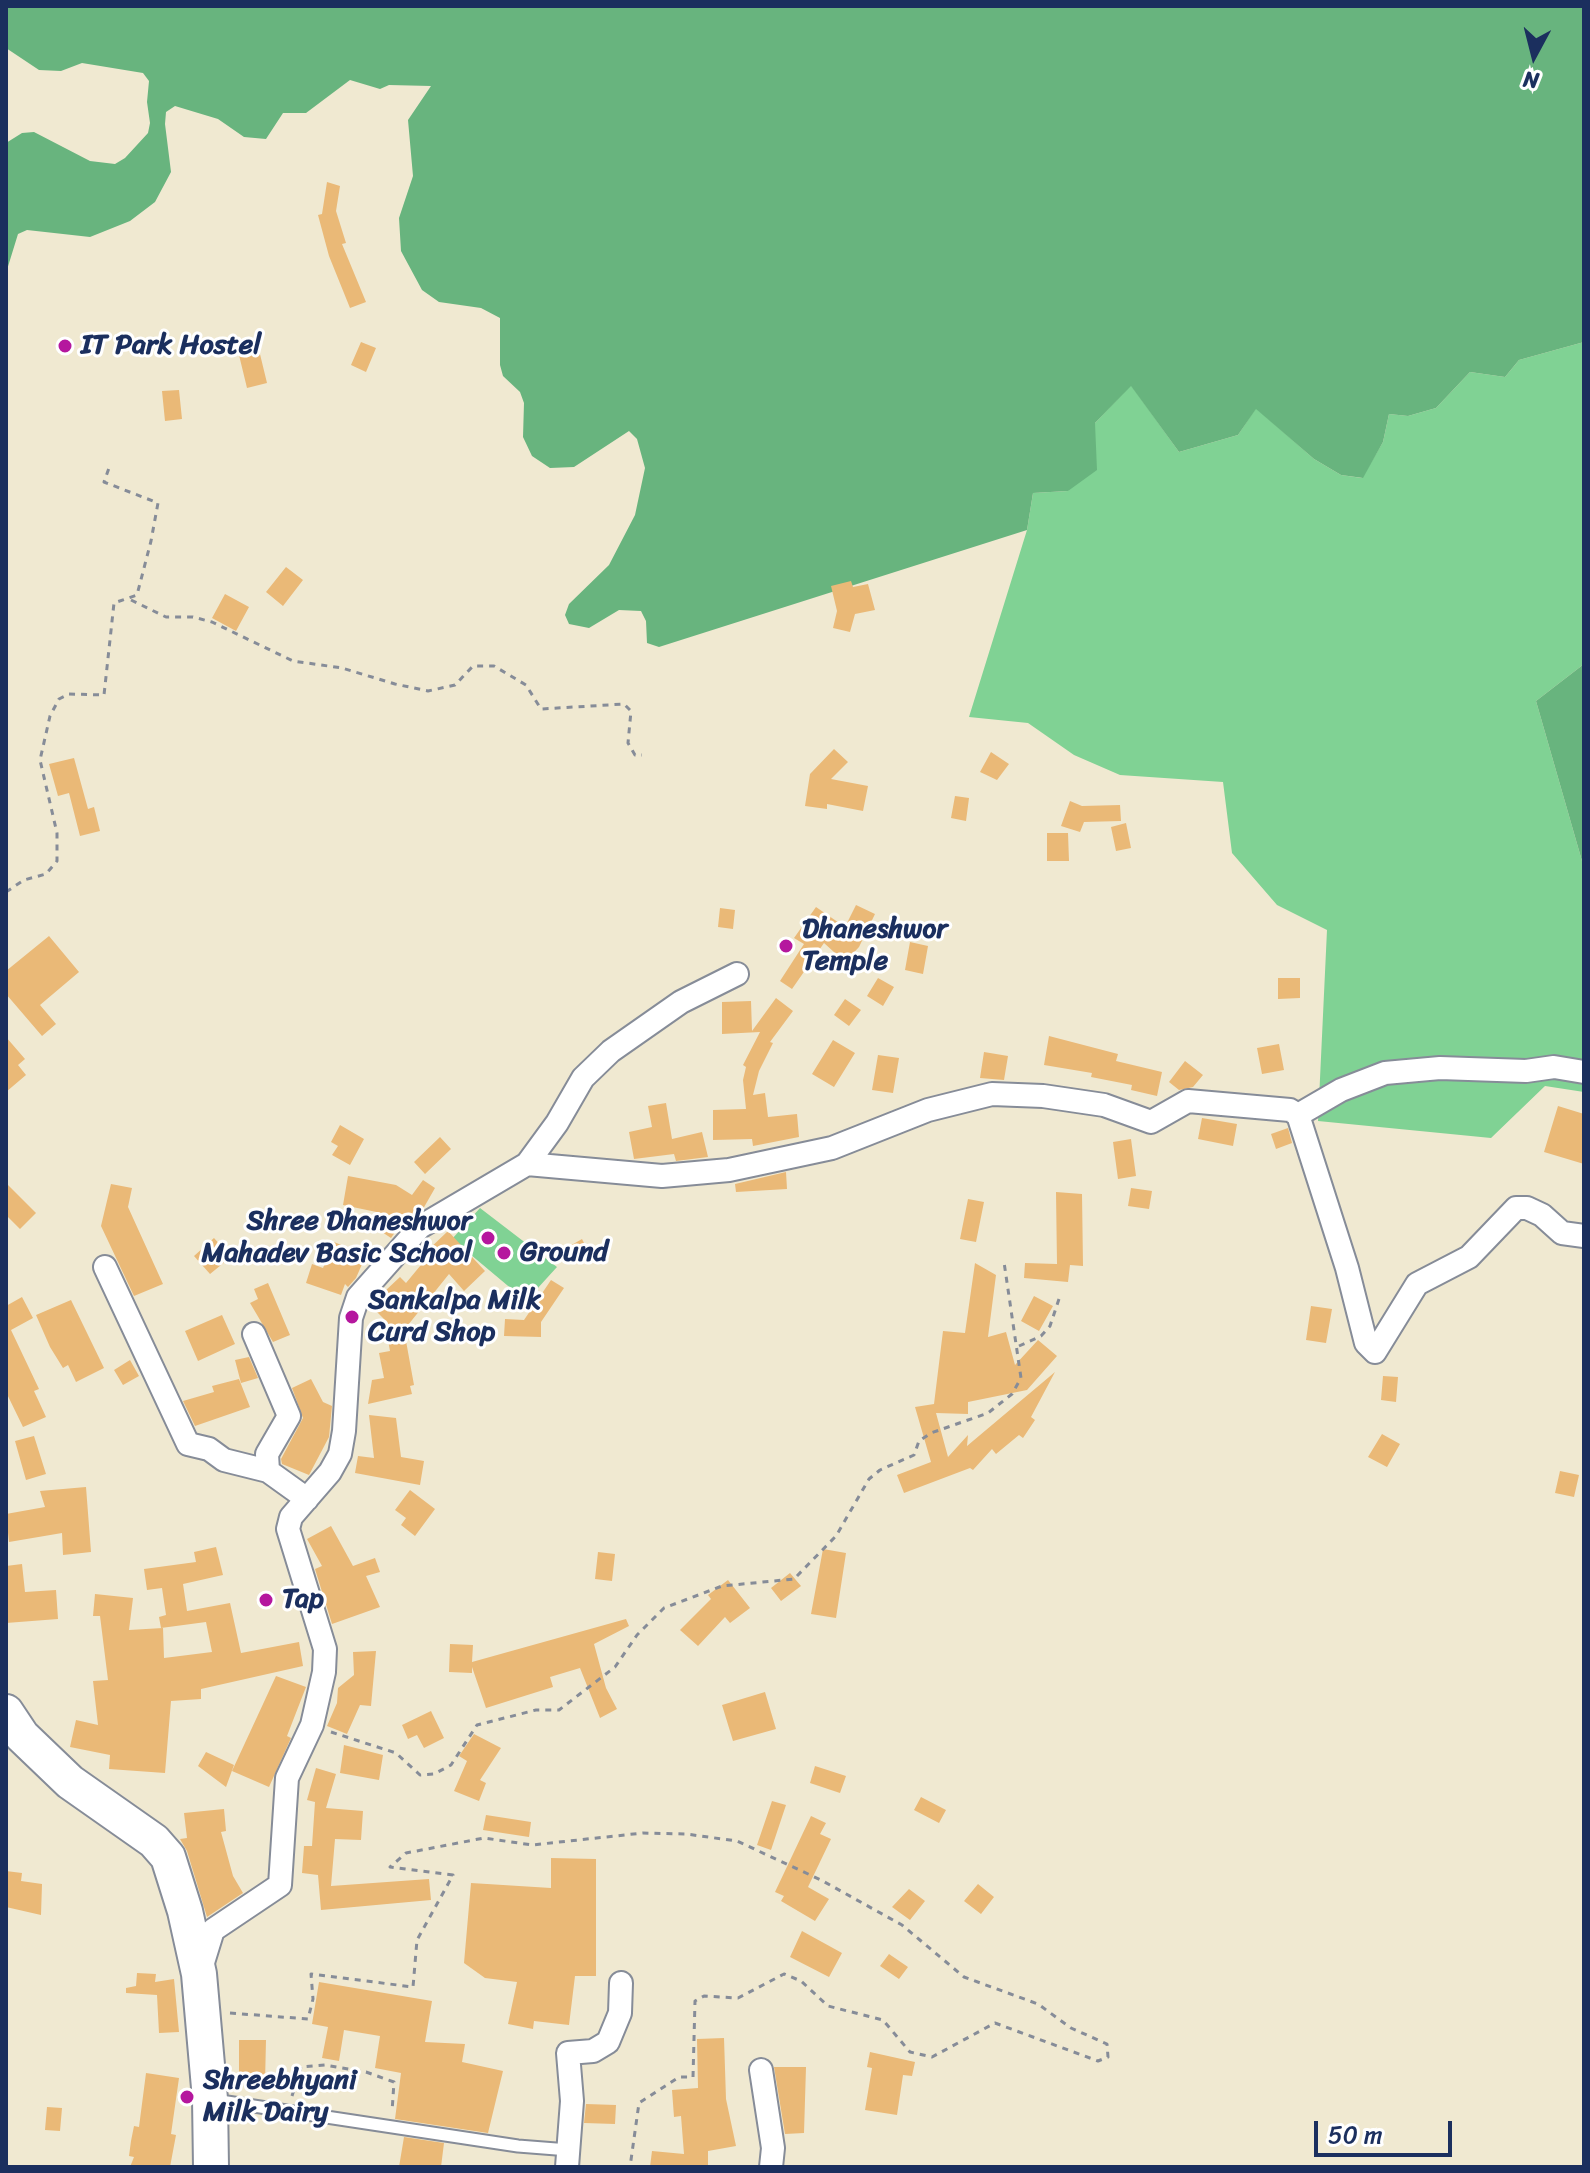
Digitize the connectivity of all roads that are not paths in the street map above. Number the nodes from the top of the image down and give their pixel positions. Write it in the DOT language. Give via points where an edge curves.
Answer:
graph roads {
  1 [pos="737,974"];
  2 [pos="1584,1072"];
  3 [pos="1298,1115"];
  4 [pos="527,1164"];
  5 [pos="1584,1236"];
  6 [pos="105,1267"];
  7 [pos="254,1334"];
  8 [pos="268,1471"];
  9 [pos="307,1499"];
  10 [pos="6,1712"];
  11 [pos="199,1974"];
  12 [pos="621,1983"];
  13 [pos="761,2070"];
  14 [pos="210,2099"];
  15 [pos="568,2159"];
  16 [pos="211,2167"];
  17 [pos="771,2167"];
  1 -- 4 [label="street" via="681,1002 611,1051 583,1078"];
  2 -- 3 [label="street" via="1554,1067 1385,1073"];
  3 -- 4 [label="street" via="1252,1105 1188,1101 1151,1122 1104,1105 992,1094 928,1110 832,1148 729,1170 662,1176"];
  3 -- 5 [label="street" via="1366,1343 1375,1352 1417,1284 1469,1257 1516,1208 1542,1215 1562,1233"];
  4 -- 9 [label="street" via="420,1227 358,1297 351,1318 340,1454"];
  6 -- 8 [label="street" via="188,1444"];
  7 -- 8 [label="street" via="289,1416 267,1454"];
  8 -- 9 [label="street"];
  9 -- 11 [label="street" via="288,1529 325,1649 324,1672 312,1725 287,1778 280,1885 213,1930"];
  10 -- 11 [label="main road" via="22,1736 70,1782 154,1841 168,1857"];
  11 -- 14 [label="main road"];
  12 -- 15 [label="street" via="620,2013 608,2042 593,2051 568,2053"];
  13 -- 17 [label="street"];
  14 -- 15 [label="lane"];
  14 -- 16 [label="main road"];
}
